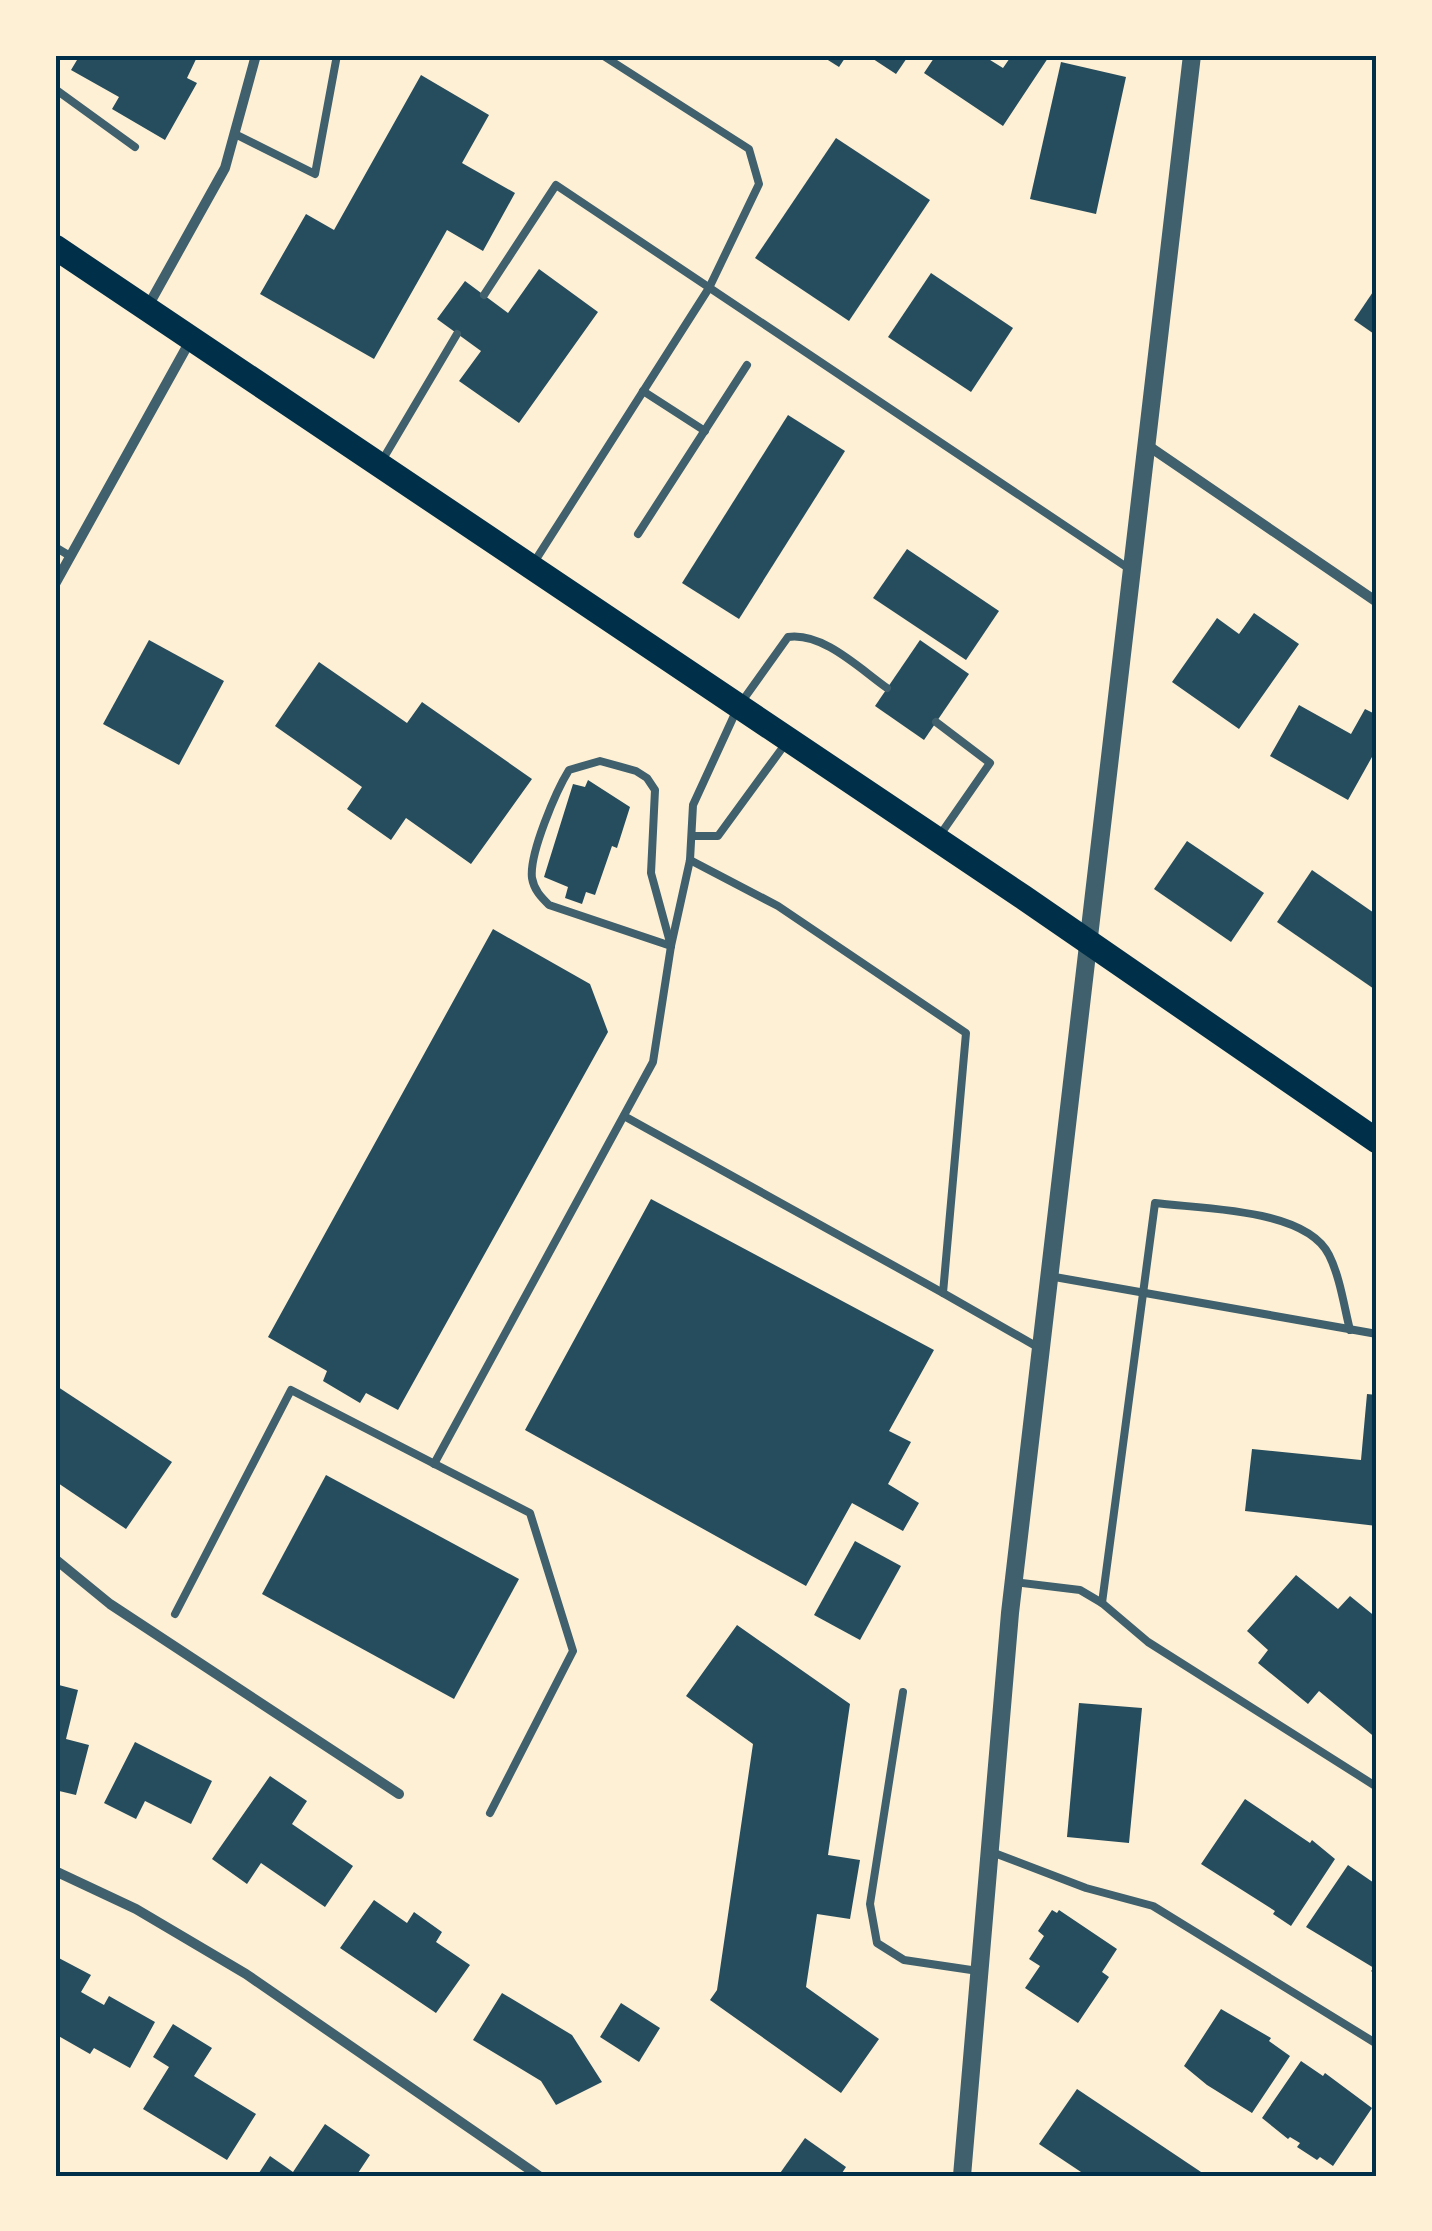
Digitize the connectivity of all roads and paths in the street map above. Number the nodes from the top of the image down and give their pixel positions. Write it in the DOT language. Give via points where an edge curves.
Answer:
graph roads {
  1 [pos="256,55"];
  2 [pos="337,55"];
  3 [pos="602,55"];
  4 [pos="1192,55"];
  5 [pos="55,88"];
  6 [pos="235,134"];
  7 [pos="135,147"];
  8 [pos="55,247"];
  9 [pos="709,288"];
  10 [pos="484,295"];
  11 [pos="146,309"];
  12 [pos="457,334"];
  13 [pos="191,340"];
  14 [pos="747,365"];
  15 [pos="643,391"];
  16 [pos="705,431"];
  17 [pos="1147,445"];
  18 [pos="379,466"];
  19 [pos="638,534"];
  20 [pos="55,547"];
  21 [pos="70,556"];
  22 [pos="530,568"];
  23 [pos="1132,570"];
  24 [pos="55,584"];
  25 [pos="1377,602"];
  26 [pos="887,688"];
  27 [pos="738,707"];
  28 [pos="936,722"];
  29 [pos="788,740"];
  30 [pos="693,836"];
  31 [pos="936,840"];
  32 [pos="690,860"];
  33 [pos="1088,942"];
  34 [pos="672,946"];
  35 [pos="624,1116"];
  36 [pos="1377,1141"];
  37 [pos="1050,1276"];
  38 [pos="1144,1292"];
  39 [pos="943,1293"];
  40 [pos="1350,1330"];
  41 [pos="1377,1334"];
  42 [pos="1041,1349"];
  43 [pos="434,1464"];
  44 [pos="55,1559"];
  45 [pos="1014,1582"];
  46 [pos="1102,1603"];
  47 [pos="175,1614"];
  48 [pos="903,1692"];
  49 [pos="1377,1788"];
  50 [pos="399,1794"];
  51 [pos="490,1813"];
  52 [pos="990,1851"];
  53 [pos="55,1871"];
  54 [pos="980,1971"];
  55 [pos="1377,2044"];
  56 [pos="539,2176"];
  57 [pos="962,2176"];
  1 -- 6 [label="street"];
  2 -- 6 [label="lane" via="315,174"];
  3 -- 9 [label="lane" via="749,149 759,184"];
  4 -- 17 [label="street"];
  5 -- 7 [label="lane"];
  6 -- 11 [label="street" via="225,168"];
  8 -- 11 [label="main road"];
  9 -- 10 [label="lane" via="556,186"];
  9 -- 15 [label="lane"];
  9 -- 23 [label="lane"];
  11 -- 13 [label="main road"];
  12 -- 18 [label="lane"];
  13 -- 18 [label="main road"];
  13 -- 21 [label="street"];
  14 -- 16 [label="lane"];
  15 -- 16 [label="lane"];
  15 -- 22 [label="lane"];
  16 -- 19 [label="lane"];
  17 -- 23 [label="street"];
  17 -- 25 [label="street"];
  18 -- 22 [label="main road"];
  20 -- 21 [label="lane"];
  21 -- 24 [label="street"];
  22 -- 27 [label="main road"];
  23 -- 33 [label="street"];
  26 -- 27 [label="lane" via="822,643 788,637"];
  27 -- 29 [label="main road"];
  27 -- 30 [label="lane" via="700,786"];
  28 -- 31 [label="lane" via="990,763"];
  29 -- 30 [label="lane" via="718,836"];
  29 -- 31 [label="main road"];
  30 -- 32 [label="lane"];
  31 -- 33 [label="main road"];
  32 -- 34 [label="lane"];
  32 -- 39 [label="lane" via="778,906 966,1033"];
  33 -- 36 [label="main road"];
  33 -- 37 [label="street"];
  34 -- 34 [label="lane" via="651,874 655,790 636,770 600,761 569,770 534,858 538,894 569,914"];
  34 -- 35 [label="lane" via="653,1062"];
  35 -- 39 [label="lane"];
  35 -- 43 [label="lane"];
  37 -- 38 [label="lane"];
  37 -- 42 [label="street"];
  38 -- 40 [label="lane"];
  38 -- 40 [label="lane" via="1155,1203 1280,1219 1312,1234 1328,1253"];
  38 -- 46 [label="lane"];
  39 -- 42 [label="lane"];
  40 -- 41 [label="lane"];
  42 -- 45 [label="street"];
  43 -- 47 [label="lane" via="291,1390"];
  43 -- 51 [label="lane" via="530,1513 573,1651"];
  44 -- 50 [label="street" via="110,1604"];
  45 -- 46 [label="lane" via="1080,1590"];
  45 -- 52 [label="street"];
  46 -- 49 [label="lane" via="1148,1642"];
  48 -- 54 [label="lane" via="870,1904 877,1943 904,1960"];
  52 -- 54 [label="street"];
  52 -- 55 [label="lane" via="1154,1906"];
  53 -- 56 [label="street" via="246,1974"];
  54 -- 57 [label="street"];
}
